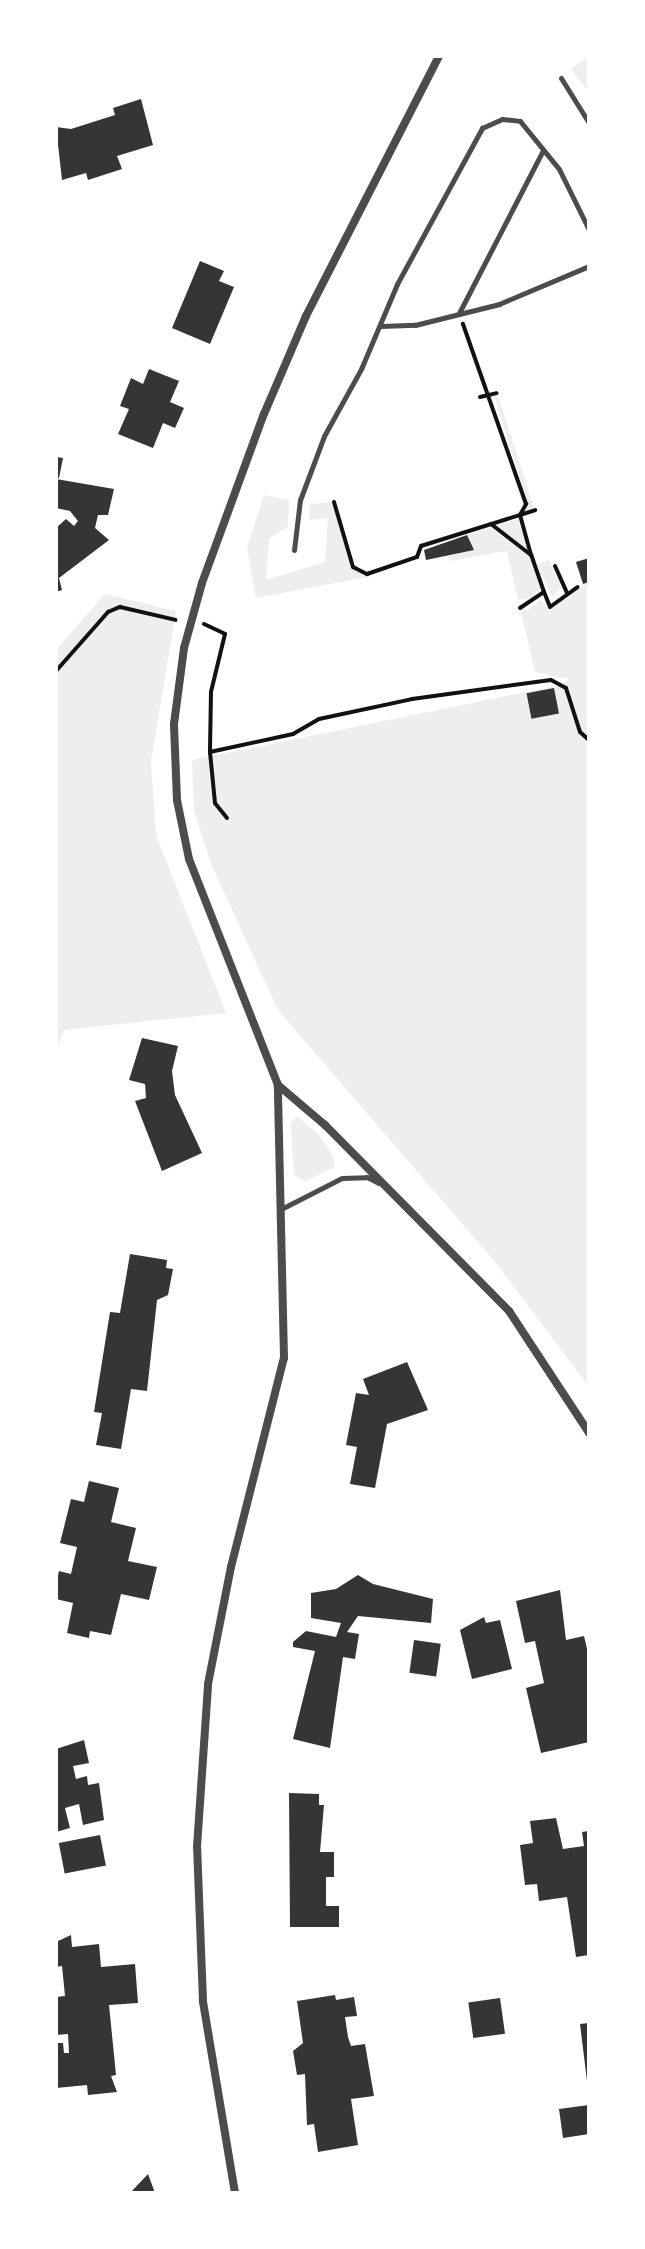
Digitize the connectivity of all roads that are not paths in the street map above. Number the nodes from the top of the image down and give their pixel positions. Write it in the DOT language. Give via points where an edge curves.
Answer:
graph roads {
  1 [pos="439,56"];
  2 [pos="561,78"];
  3 [pos="589,123"];
  4 [pos="543,150"];
  5 [pos="589,230"];
  6 [pos="589,266"];
  7 [pos="459,314"];
  8 [pos="381,326"];
  9 [pos="294,550"];
  10 [pos="278,1085"];
  11 [pos="387,1187"];
  12 [pos="283,1208"];
  13 [pos="589,1433"];
  14 [pos="235,2193"];
  1 -- 10 [label="street" via="306,316 242,472 190,625 174,724 180,815 189,859"];
  2 -- 3 [label="lane"];
  4 -- 5 [label="lane"];
  4 -- 7 [label="lane"];
  4 -- 8 [label="lane" via="520,121 502,119 482,128 397,284"];
  6 -- 7 [label="lane" via="499,304"];
  7 -- 8 [label="lane" via="415,325"];
  8 -- 9 [label="lane" via="324,436 300,500"];
  10 -- 11 [label="street"];
  10 -- 12 [label="street"];
  11 -- 12 [label="lane" via="367,1177 342,1178"];
  11 -- 13 [label="street" via="509,1311"];
  12 -- 14 [label="street" via="284,1358 231,1567 208,1684 197,1847 203,2001"];
}
